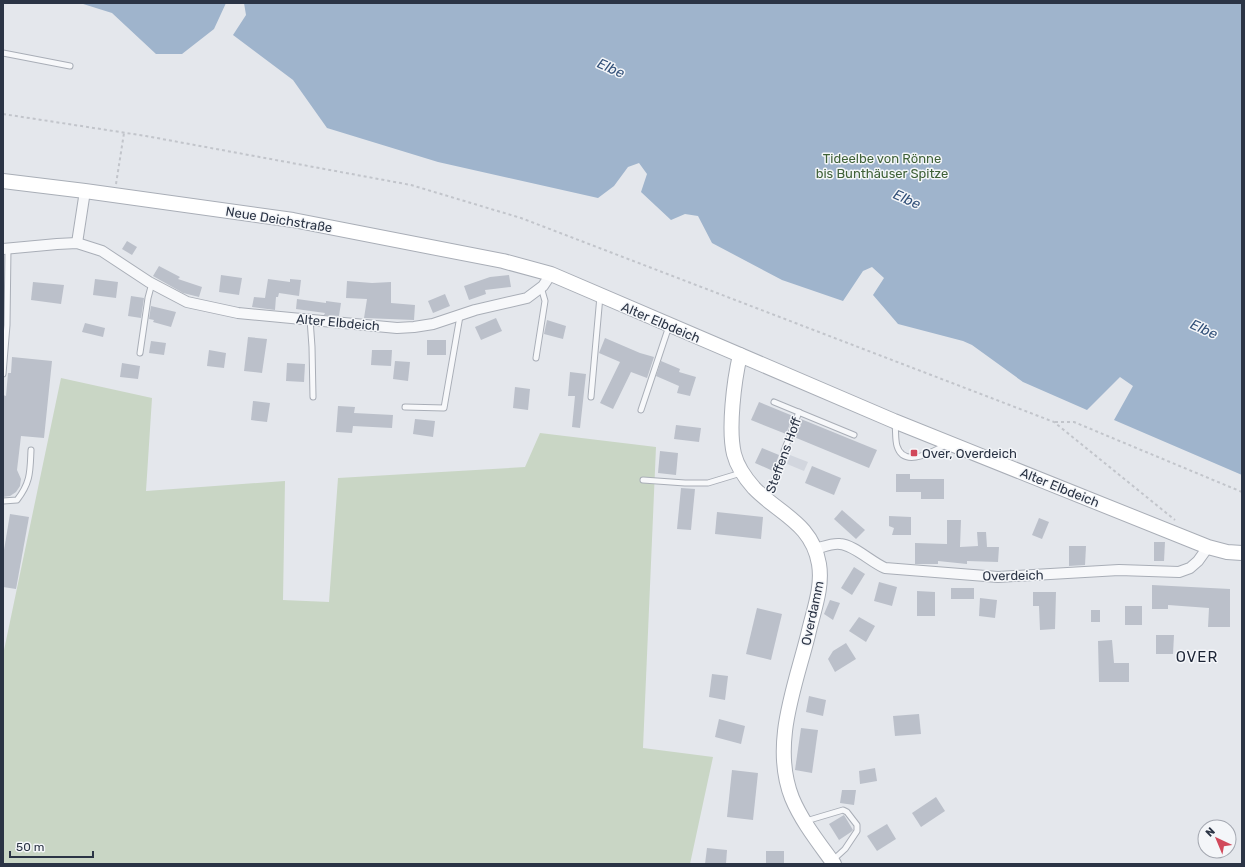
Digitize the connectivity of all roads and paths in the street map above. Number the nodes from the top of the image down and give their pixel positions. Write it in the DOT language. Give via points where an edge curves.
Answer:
graph roads {
  1 [pos="3,53"];
  2 [pos="70,66"];
  3 [pos="3,114"];
  4 [pos="124,132"];
  5 [pos="3,181"];
  6 [pos="116,185"];
  7 [pos="85,191"];
  8 [pos="77,243"];
  9 [pos="6,248"];
  10 [pos="551,274"];
  11 [pos="152,283"];
  12 [pos="541,287"];
  13 [pos="600,295"];
  14 [pos="460,315"];
  15 [pos="310,319"];
  16 [pos="669,325"];
  17 [pos="140,353"];
  18 [pos="740,355"];
  19 [pos="536,358"];
  20 [pos="3,374"];
  21 [pos="313,397"];
  22 [pos="591,397"];
  23 [pos="774,402"];
  24 [pos="405,407"];
  25 [pos="641,410"];
  26 [pos="799,412"];
  27 [pos="894,421"];
  28 [pos="1054,422"];
  29 [pos="854,435"];
  30 [pos="951,443"];
  31 [pos="30,450"];
  32 [pos="742,473"];
  33 [pos="643,480"];
  34 [pos="1242,492"];
  35 [pos="767,499"];
  36 [pos="3,502"];
  37 [pos="1178,522"];
  38 [pos="1208,547"];
  39 [pos="815,549"];
  40 [pos="1242,553"];
  41 [pos="804,822"];
  42 [pos="833,863"];
  1 -- 2 [label="lane"];
  3 -- 4 [label="path"];
  4 -- 6 [label="path"];
  4 -- 28 [label="path" via="411,185 521,218"];
  5 -- 7 [label="street, Neue Deichstraße"];
  7 -- 8 [label="street"];
  7 -- 10 [label="street, Neue Deichstraße" via="293,220 504,261"];
  8 -- 9 [label="street, Alter Elbdeich"];
  8 -- 11 [label="street, Alter Elbdeich" via="102,251"];
  9 -- 20 [label="lane"];
  10 -- 12 [label="street, Alter Elbdeich"];
  10 -- 13 [label="street, Alter Elbdeich"];
  11 -- 15 [label="street, Alter Elbdeich" via="187,302 238,313"];
  11 -- 17 [label="lane"];
  12 -- 14 [label="street, Alter Elbdeich" via="527,298"];
  12 -- 19 [label="lane" via="546,301"];
  13 -- 16 [label="street, Alter Elbdeich"];
  13 -- 22 [label="lane"];
  14 -- 15 [label="street, Alter Elbdeich" via="433,324 397,328"];
  14 -- 24 [label="lane" via="444,408"];
  15 -- 21 [label="lane"];
  16 -- 18 [label="street, Alter Elbdeich"];
  16 -- 25 [label="lane"];
  18 -- 27 [label="street, Alter Elbdeich"];
  18 -- 32 [label="street, Overdamm" via="731,434 734,455"];
  23 -- 26 [label="lane, Steffens Hoff"];
  26 -- 29 [label="lane, Steffens Hoff"];
  26 -- 35 [label="lane, Steffens Hoff"];
  27 -- 30 [label="street, Alter Elbdeich"];
  27 -- 30 [label="lane" via="897,446 902,454 908,457 915,458"];
  28 -- 34 [label="path" via="1074,422"];
  28 -- 37 [label="path"];
  30 -- 38 [label="street, Alter Elbdeich"];
  31 -- 36 [label="lane" via="30,475 25,490 17,500"];
  32 -- 33 [label="lane" via="708,482"];
  32 -- 35 [label="street, Overdamm"];
  35 -- 39 [label="street, Overdamm" via="800,526"];
  38 -- 39 [label="street, Overdeich" via="1190,568 1179,572 1119,570 998,577 885,568 850,546 839,544"];
  38 -- 40 [label="street, Alter Elbdeich"];
  39 -- 41 [label="street, Overdamm" via="819,566 819,589 789,706 784,738 785,774 792,798"];
  41 -- 42 [label="street, Overdamm"];
  41 -- 42 [label="lane" via="843,810 857,825 858,831"];
}
